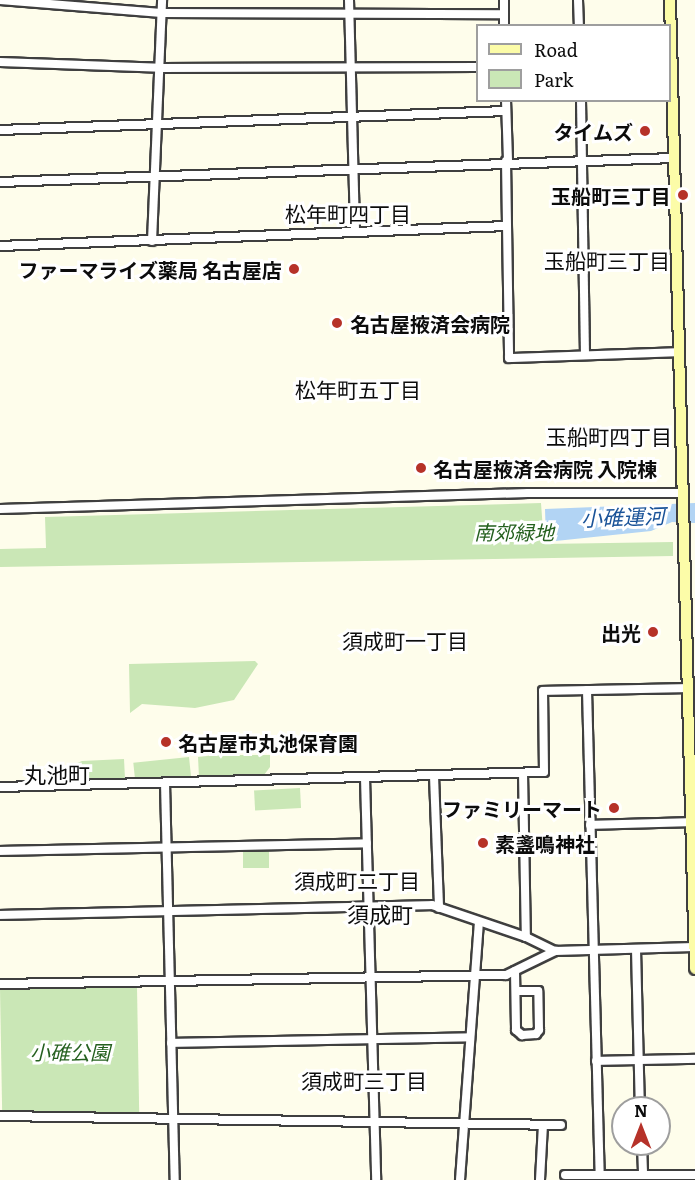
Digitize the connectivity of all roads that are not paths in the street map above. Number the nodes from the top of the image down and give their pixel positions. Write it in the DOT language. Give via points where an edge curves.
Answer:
graph roads {
  1 [pos="0,0"];
  2 [pos="162,0"];
  3 [pos="349,0"];
  4 [pos="504,0"];
  5 [pos="578,0"];
  6 [pos="670,0"];
  7 [pos="161,13"];
  8 [pos="504,14"];
  9 [pos="349,16"];
  10 [pos="504,24"];
  11 [pos="579,24"];
  12 [pos="671,24"];
  13 [pos="671,40"];
  14 [pos="0,62"];
  15 [pos="476,67"];
  16 [pos="160,68"];
  17 [pos="351,68"];
  18 [pos="506,102"];
  19 [pos="580,102"];
  20 [pos="506,111"];
  21 [pos="352,114"];
  22 [pos="158,122"];
  23 [pos="0,130"];
  24 [pos="674,158"];
  25 [pos="582,159"];
  26 [pos="507,161"];
  27 [pos="353,168"];
  28 [pos="155,176"];
  29 [pos="0,182"];
  30 [pos="507,226"];
  31 [pos="355,232"];
  32 [pos="153,241"];
  33 [pos="0,246"];
  34 [pos="679,352"];
  35 [pos="585,355"];
  36 [pos="682,496"];
  37 [pos="0,509"];
  38 [pos="687,688"];
  39 [pos="586,690"];
  40 [pos="523,773"];
  41 [pos="434,776"];
  42 [pos="365,778"];
  43 [pos="165,783"];
  44 [pos="0,787"];
  45 [pos="691,822"];
  46 [pos="591,825"];
  47 [pos="367,843"];
  48 [pos="167,847"];
  49 [pos="0,852"];
  50 [pos="369,905"];
  51 [pos="439,908"];
  52 [pos="168,911"];
  53 [pos="0,915"];
  54 [pos="479,924"];
  55 [pos="526,937"];
  56 [pos="694,947"];
  57 [pos="636,949"];
  58 [pos="594,950"];
  59 [pos="555,951"];
  60 [pos="695,969"];
  61 [pos="515,970"];
  62 [pos="371,975"];
  63 [pos="474,975"];
  64 [pos="170,979"];
  65 [pos="0,984"];
  66 [pos="516,991"];
  67 [pos="470,1037"];
  68 [pos="374,1039"];
  69 [pos="171,1043"];
  70 [pos="695,1059"];
  71 [pos="639,1060"];
  72 [pos="596,1061"];
  73 [pos="640,1096"];
  74 [pos="0,1116"];
  75 [pos="173,1120"];
  76 [pos="375,1122"];
  77 [pos="463,1123"];
  78 [pos="543,1125"];
  79 [pos="561,1125"];
  80 [pos="642,1156"];
  81 [pos="566,1174"];
  82 [pos="600,1175"];
  83 [pos="643,1175"];
  84 [pos="695,1175"];
  85 [pos="175,1180"];
  86 [pos="376,1180"];
  87 [pos="459,1180"];
  88 [pos="540,1180"];
  1 -- 7 [label="street"];
  2 -- 7 [label="street"];
  3 -- 9 [label="street"];
  4 -- 8 [label="street"];
  5 -- 11 [label="street"];
  6 -- 12 [label="street"];
  7 -- 9 [label="street"];
  7 -- 16 [label="street"];
  8 -- 9 [label="street"];
  8 -- 10 [label="street"];
  9 -- 17 [label="street"];
  13 -- 24 [label="street"];
  14 -- 16 [label="street"];
  15 -- 17 [label="street"];
  16 -- 17 [label="street"];
  16 -- 22 [label="street"];
  17 -- 21 [label="street"];
  18 -- 20 [label="street"];
  19 -- 25 [label="street"];
  20 -- 21 [label="street"];
  20 -- 26 [label="street"];
  21 -- 22 [label="street"];
  21 -- 27 [label="street"];
  22 -- 23 [label="street"];
  22 -- 28 [label="street"];
  24 -- 25 [label="street"];
  24 -- 34 [label="street"];
  25 -- 26 [label="street"];
  25 -- 35 [label="street"];
  26 -- 27 [label="street"];
  26 -- 30 [label="street"];
  27 -- 28 [label="street"];
  27 -- 31 [label="street"];
  28 -- 29 [label="street"];
  28 -- 32 [label="street"];
  30 -- 31 [label="street"];
  30 -- 35 [label="street" via="509,358"];
  31 -- 32 [label="street"];
  32 -- 33 [label="street"];
  34 -- 35 [label="street"];
  34 -- 36 [label="street"];
  36 -- 37 [label="street" via="528,493"];
  36 -- 38 [label="street"];
  38 -- 39 [label="street"];
  38 -- 45 [label="street"];
  39 -- 40 [label="street" via="543,690 544,772"];
  39 -- 46 [label="street"];
  40 -- 41 [label="street"];
  40 -- 55 [label="street"];
  41 -- 42 [label="street"];
  41 -- 51 [label="street"];
  42 -- 43 [label="street"];
  42 -- 47 [label="street"];
  43 -- 44 [label="street"];
  43 -- 48 [label="street"];
  45 -- 46 [label="street"];
  45 -- 56 [label="street"];
  46 -- 58 [label="street"];
  47 -- 48 [label="street"];
  47 -- 50 [label="street"];
  48 -- 49 [label="street"];
  48 -- 52 [label="street"];
  50 -- 51 [label="street"];
  50 -- 52 [label="street"];
  50 -- 62 [label="street"];
  51 -- 54 [label="street"];
  52 -- 53 [label="street"];
  52 -- 64 [label="street"];
  54 -- 55 [label="street"];
  54 -- 63 [label="street"];
  55 -- 59 [label="street"];
  56 -- 57 [label="street"];
  56 -- 60 [label="street"];
  57 -- 58 [label="street"];
  57 -- 71 [label="street"];
  58 -- 59 [label="street"];
  58 -- 72 [label="street"];
  59 -- 61 [label="street"];
  61 -- 63 [label="street" via="506,975"];
  61 -- 66 [label="street"];
  62 -- 63 [label="street"];
  62 -- 64 [label="street"];
  62 -- 68 [label="street"];
  63 -- 67 [label="street"];
  64 -- 65 [label="street"];
  64 -- 69 [label="street"];
  66 -- 66 [label="street" via="516,1030 522,1035 536,1034 538,991"];
  67 -- 68 [label="street"];
  67 -- 77 [label="street"];
  68 -- 69 [label="street"];
  68 -- 76 [label="street"];
  69 -- 75 [label="street"];
  70 -- 71 [label="street"];
  71 -- 72 [label="street"];
  71 -- 73 [label="street"];
  72 -- 82 [label="street"];
  74 -- 75 [label="street"];
  75 -- 76 [label="street"];
  75 -- 85 [label="street"];
  76 -- 77 [label="street"];
  76 -- 86 [label="street"];
  77 -- 78 [label="street"];
  77 -- 87 [label="street"];
  78 -- 79 [label="street"];
  78 -- 88 [label="street"];
  80 -- 83 [label="street"];
  81 -- 82 [label="street"];
  82 -- 83 [label="street"];
  83 -- 84 [label="street"];
}
